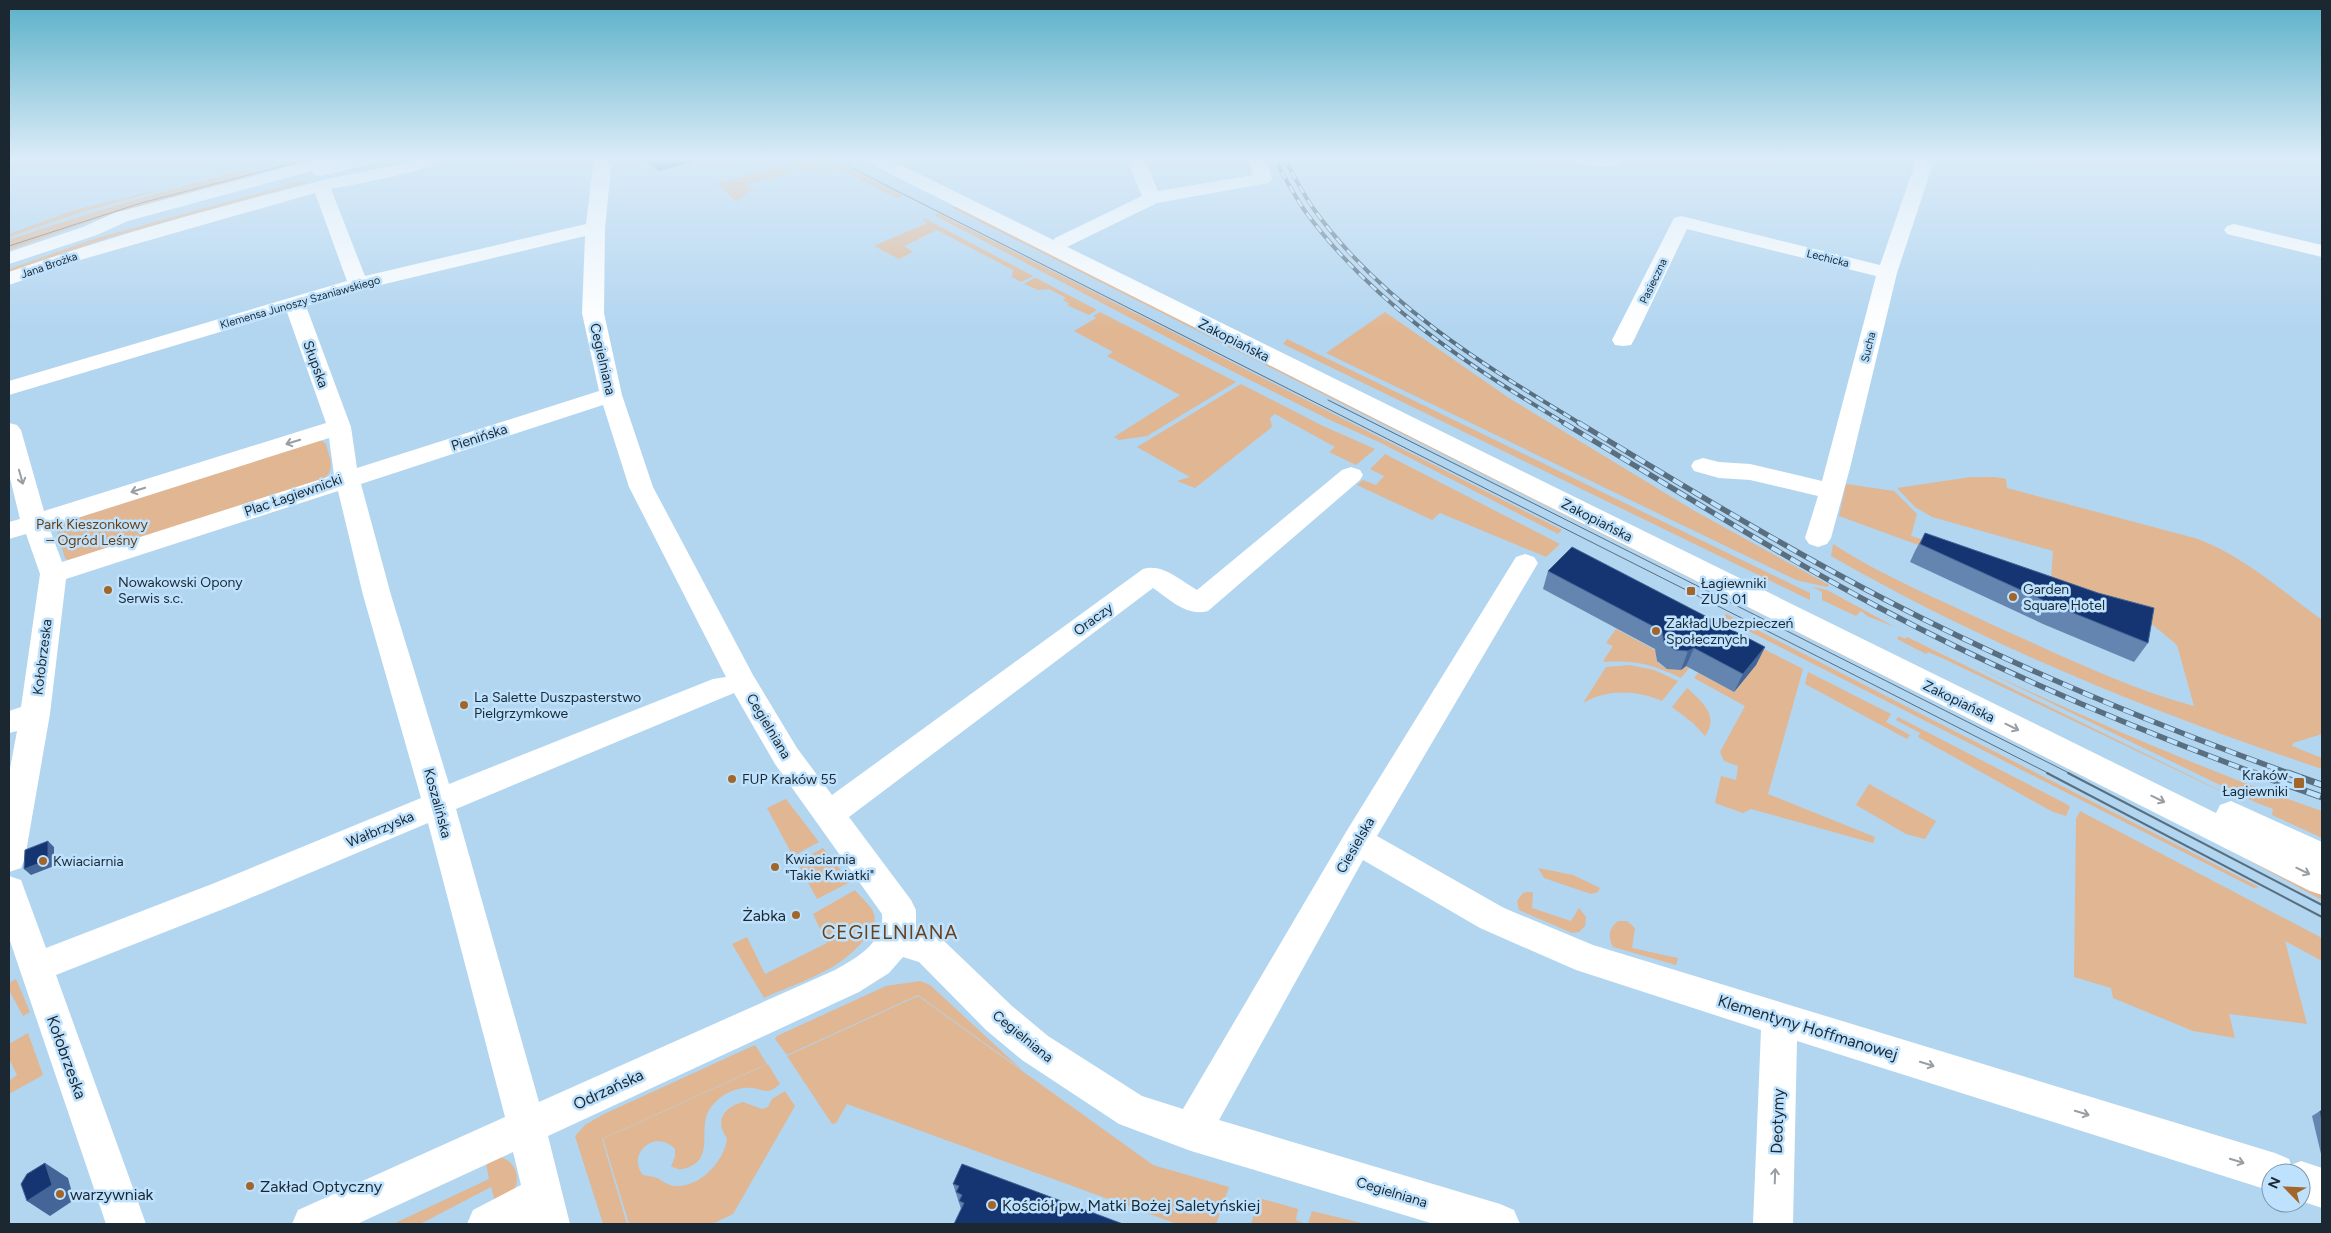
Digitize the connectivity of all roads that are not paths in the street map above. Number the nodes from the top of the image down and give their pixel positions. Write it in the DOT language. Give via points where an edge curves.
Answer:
graph roads {
  1 [pos="126,216"];
  2 [pos="162,216"];
  3 [pos="204,216"];
  4 [pos="329,216"];
  5 [pos="596,216"];
  6 [pos="987,216"];
  7 [pos="1010,216"];
  8 [pos="1116,216"];
  9 [pos="1906,216"];
  10 [pos="1681,222"];
  11 [pos="595,228"];
  12 [pos="2234,230"];
  13 [pos="90,231"];
  14 [pos="1062,242"];
  15 [pos="2322,251"];
  16 [pos="9,258"];
  17 [pos="1887,273"];
  18 [pos="9,279"];
  19 [pos="358,284"];
  20 [pos="294,302"];
  21 [pos="1623,340"];
  22 [pos="9,388"];
  23 [pos="611,395"];
  24 [pos="340,427"];
  25 [pos="9,430"];
  26 [pos="1704,466"];
  27 [pos="1351,474"];
  28 [pos="347,479"];
  29 [pos="1831,491"];
  30 [pos="35,522"];
  31 [pos="9,531"];
  32 [pos="1818,538"];
  33 [pos="1525,563"];
  34 [pos="53,574"];
  35 [pos="723,687"];
  36 [pos="22,718"];
  37 [pos="438,805"];
  38 [pos="829,815"];
  39 [pos="1357,841"];
  40 [pos="9,856"];
  41 [pos="2322,858"];
  42 [pos="2322,881"];
  43 [pos="9,890"];
  44 [pos="895,940"];
  45 [pos="35,968"];
  46 [pos="1780,1018"];
  47 [pos="526,1128"];
  48 [pos="1191,1132"];
  49 [pos="2261,1169"];
  50 [pos="546,1210"];
  51 [pos="126,1224"];
  52 [pos="312,1224"];
  53 [pos="487,1224"];
  54 [pos="1500,1224"];
  55 [pos="1774,1224"];
  1 -- 13 [label="street, Jana Brożka"];
  2 -- 13 [label="street, Jana Brożka"];
  3 -- 18 [label="street, Jana Brożka"];
  4 -- 19 [label="street"];
  5 -- 11 [label="street, Cegielniana"];
  6 -- 42 [label="street, Zakopiańska, one-way"];
  7 -- 14 [label="street, Zakopiańska"];
  8 -- 14 [label="street"];
  9 -- 17 [label="street, Sucha"];
  10 -- 17 [label="street, Lechicka"];
  10 -- 21 [label="street, Pasieczna"];
  11 -- 19 [label="street, Klemensa Junoszy Szaniawskiego"];
  11 -- 23 [label="street, Cegielniana" via="592,313"];
  12 -- 15 [label="street"];
  13 -- 16 [label="street, Jana Brożka"];
  14 -- 41 [label="street, Zakopiańska"];
  17 -- 29 [label="street, Sucha"];
  19 -- 20 [label="street, Klemensa Junoszy Szaniawskiego"];
  20 -- 22 [label="street, Klemensa Junoszy Szaniawskiego"];
  20 -- 24 [label="street, Słupska"];
  23 -- 28 [label="street, Pienińska"];
  23 -- 38 [label="street, Cegielniana" via="641,487 741,679 786,756"];
  24 -- 28 [label="street, Plac Łagiewnicki"];
  24 -- 30 [label="street, one-way"];
  25 -- 30 [label="street, one-way"];
  26 -- 29 [label="street" via="1750,472"];
  27 -- 38 [label="street, Oraczy" via="1198,604 1152,575"];
  28 -- 34 [label="street, Plac Łagiewnicki"];
  28 -- 37 [label="street, Koszalińska"];
  29 -- 32 [label="street, Sucha"];
  30 -- 31 [label="street"];
  30 -- 34 [label="street"];
  33 -- 39 [label="street, Ciesielska"];
  34 -- 36 [label="street, Kołobrzeska"];
  35 -- 37 [label="street, Wałbrzyska" via="450,797"];
  36 -- 40 [label="street, Kołobrzeska"];
  37 -- 45 [label="street, Wałbrzyska"];
  37 -- 47 [label="street, Koszalińska"];
  38 -- 44 [label="street, Cegielniana" via="899,910 900,922"];
  39 -- 46 [label="street, Klementyny Hoffmanowej" via="1492,918 1588,959"];
  39 -- 48 [label="street, Ciesielska"];
  43 -- 45 [label="street, Kołobrzeska"];
  44 -- 47 [label="street, Odrzańska" via="878,961 847,981"];
  44 -- 48 [label="street, Cegielniana" via="920,945 931,951 1000,1018 1070,1073 1132,1111"];
  45 -- 51 [label="street, Kołobrzeska"];
  46 -- 49 [label="street, Klementyny Hoffmanowej, one-way"];
  55 -- 46 [label="street, Deotymy, one-way"];
  47 -- 50 [label="street, Koszalińska"];
  47 -- 52 [label="street, Odrzańska"];
  48 -- 54 [label="street, Cegielniana"];
  50 -- 53 [label="street"];
}
